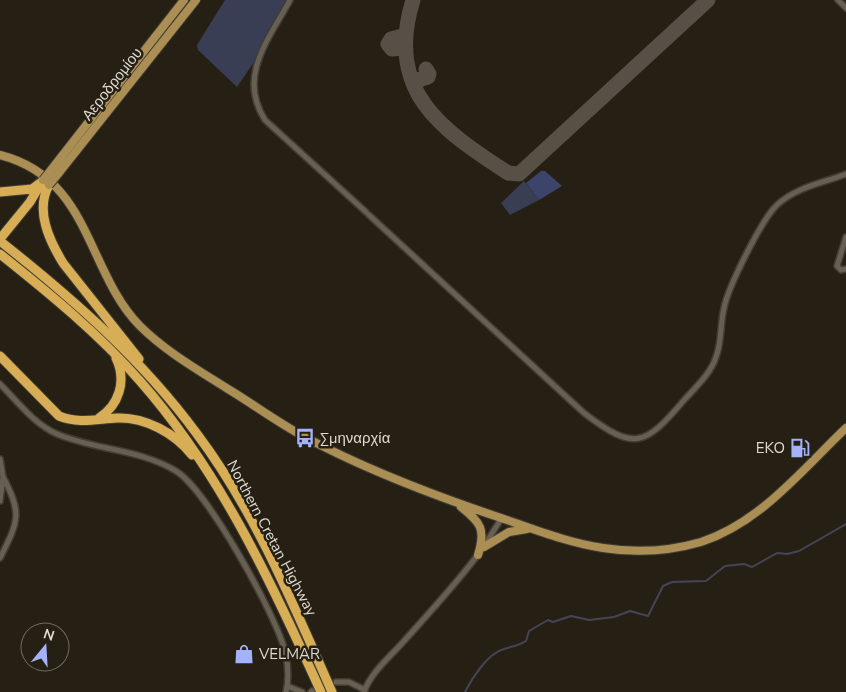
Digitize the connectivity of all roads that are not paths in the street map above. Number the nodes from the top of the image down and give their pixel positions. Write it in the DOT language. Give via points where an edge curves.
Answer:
graph roads {
  1 [pos="184,0"];
  2 [pos="196,0"];
  3 [pos="290,0"];
  4 [pos="838,0"];
  5 [pos="846,8"];
  6 [pos="0,155"];
  7 [pos="55,172"];
  8 [pos="846,174"];
  9 [pos="44,186"];
  10 [pos="0,192"];
  11 [pos="846,237"];
  12 [pos="0,240"];
  13 [pos="2,255"];
  14 [pos="846,269"];
  15 [pos="113,352"];
  16 [pos="0,356"];
  17 [pos="0,384"];
  18 [pos="158,385"];
  19 [pos="96,420"];
  20 [pos="846,428"];
  21 [pos="0,459"];
  22 [pos="3,476"];
  23 [pos="0,501"];
  24 [pos="456,503"];
  25 [pos="501,519"];
  26 [pos="530,528"];
  27 [pos="484,547"];
  28 [pos="254,549"];
  29 [pos="478,555"];
  30 [pos="0,558"];
  31 [pos="336,682"];
  32 [pos="286,689"];
  33 [pos="364,691"];
  34 [pos="302,692"];
  35 [pos="321,692"];
  36 [pos="332,692"];
  1 -- 7 [label="main road, Αεροδρομίου"];
  2 -- 7 [label="main road, Αεροδρομίου"];
  3 -- 8 [label="street" via="256,65 255,102 265,120 584,414 617,436 646,438 661,427 710,368 718,352 723,310 729,293 749,249 777,205 813,184"];
  4 -- 5 [label="street"];
  6 -- 9 [label="main road" via="19,161"];
  7 -- 9 [label="main road, Αεροδρομίου, bridge"];
  9 -- 10 [label="highway"];
  9 -- 12 [label="highway"];
  9 -- 18 [label="highway" via="44,215 53,246"];
  9 -- 24 [label="main road" via="78,214 127,309 139,325 161,343 300,434 375,470"];
  11 -- 14 [label="street" via="837,266 841,270"];
  12 -- 18 [label="highway, Northern Cretan Highway" via="98,324"];
  13 -- 15 [label="highway, Northern Cretan Highway"];
  15 -- 19 [label="highway" via="121,370 119,392 108,412"];
  15 -- 28 [label="highway, Northern Cretan Highway" via="188,441"];
  16 -- 19 [label="highway" via="59,416 70,421"];
  17 -- 32 [label="street" via="52,432 155,461 178,472 192,484 210,508 269,610 285,650"];
  18 -- 36 [label="highway, Northern Cretan Highway" via="197,433 237,494 296,611"];
  19 -- 28 [label="highway" via="138,420 176,439 199,464"];
  20 -- 26 [label="main road" via="755,514 739,525 699,542 663,549 620,550 590,546"];
  21 -- 22 [label="street"];
  22 -- 23 [label="street"];
  22 -- 30 [label="street" via="12,493 17,518"];
  24 -- 25 [label="main road"];
  24 -- 29 [label="main road" via="475,518 482,529"];
  25 -- 26 [label="main road"];
  25 -- 27 [label="street"];
  26 -- 27 [label="main road" via="508,532"];
  27 -- 29 [label="street"];
  28 -- 35 [label="highway, Northern Cretan Highway"];
  29 -- 33 [label="street" via="381,666"];
  31 -- 33 [label="street" via="349,682"];
  32 -- 34 [label="street"];
}
